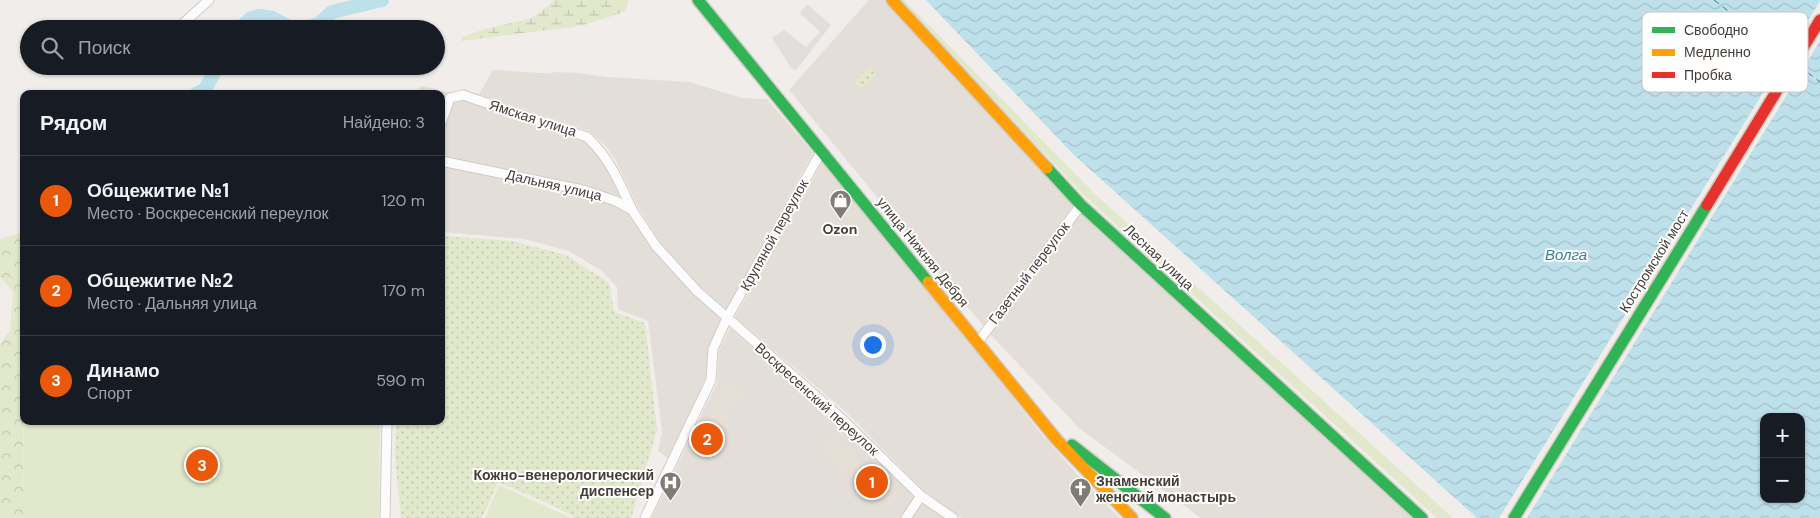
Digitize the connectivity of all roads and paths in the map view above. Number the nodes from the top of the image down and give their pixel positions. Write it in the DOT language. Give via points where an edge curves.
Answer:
graph roads {
  1 [pos="209,0"];
  2 [pos="698,0"];
  3 [pos="892,0"];
  4 [pos="187,20"];
  5 [pos="1820,20"];
  6 [pos="1808,40"];
  7 [pos="1776,92"];
  8 [pos="445,112"];
  9 [pos="821,152"];
  10 [pos="445,162"];
  11 [pos="1081,205"];
  12 [pos="632,210"];
  13 [pos="727,318"];
  14 [pos="978,342"];
  15 [pos="1045,424"];
  16 [pos="387,425"];
  17 [pos="921,496"];
  18 [pos="385,518"];
  19 [pos="645,518"];
  20 [pos="906,518"];
  21 [pos="953,518"];
  22 [pos="1132,518"];
  23 [pos="1165,518"];
  24 [pos="1422,518"];
  25 [pos="1514,518"];
  1 -- 4 [label="street"];
  2 -- 9 [label="main road, улица Нижняя Дебря"];
  3 -- 11 [label="main road, Лесная улица"];
  5 -- 6 [label="main road, Костромской мост"];
  7 -- 25 [label="main road, Костромской мост"];
  8 -- 12 [label="street, Ямская улица" via="450,98 463,95 587,136 611,165"];
  9 -- 13 [label="street, Крупяной переулок"];
  9 -- 14 [label="main road, улица Нижняя Дебря"];
  10 -- 12 [label="street, Дальняя улица" via="583,190"];
  11 -- 14 [label="street, Газетный переулок"];
  11 -- 24 [label="main road, Лесная улица"];
  12 -- 13 [label="street, Дальняя улица" via="656,246 697,292"];
  13 -- 17 [label="street, Воскресенский переулок" via="841,418"];
  13 -- 19 [label="street" via="712,349 711,380"];
  14 -- 15 [label="main road, улица Нижняя Дебря"];
  15 -- 22 [label="main road, улица Нижняя Дебря"];
  15 -- 23 [label="main road"];
  16 -- 18 [label="street"];
  17 -- 20 [label="street"];
  17 -- 21 [label="street, Воскресенский переулок"];
}
